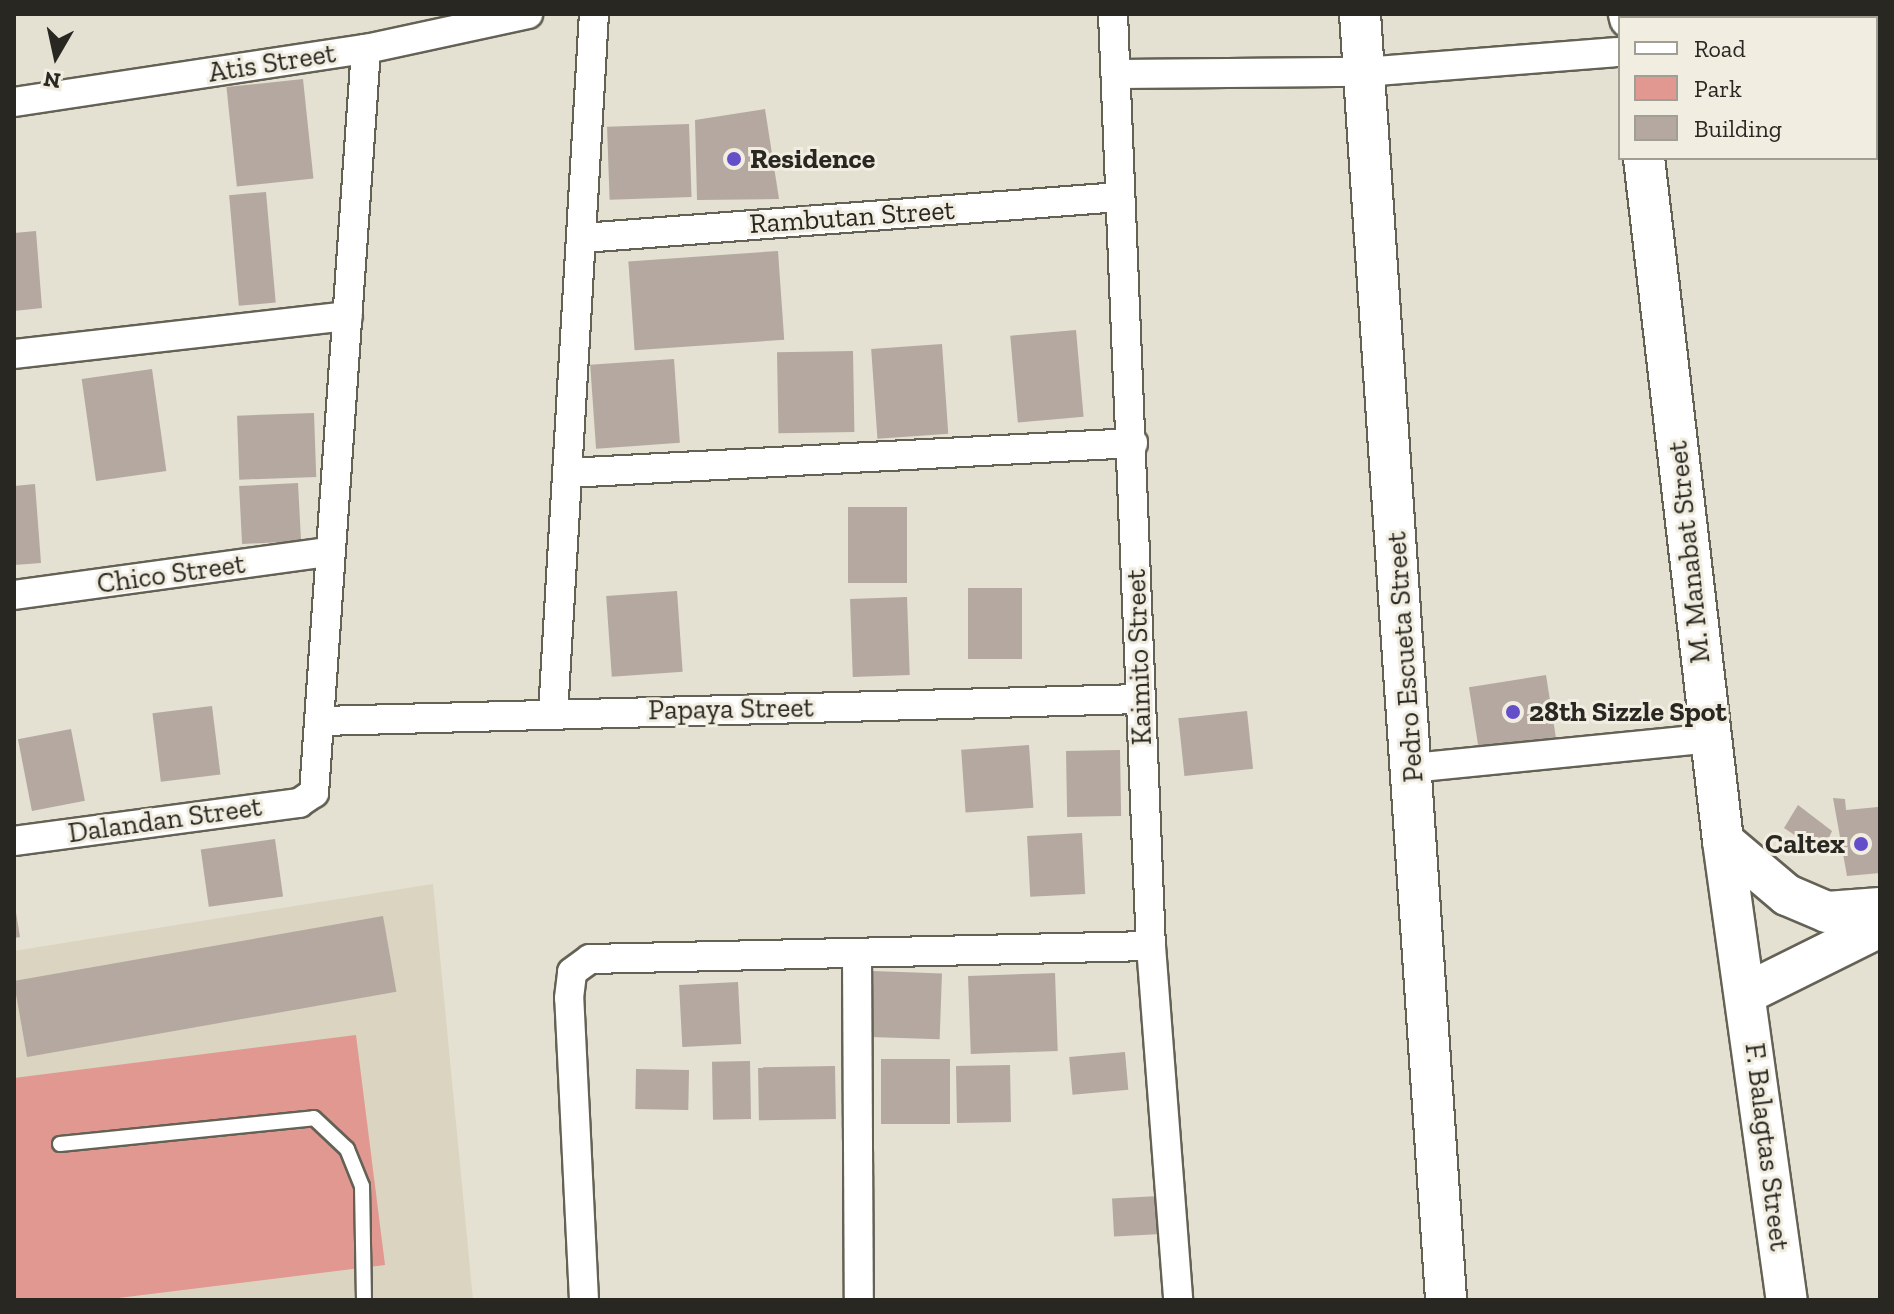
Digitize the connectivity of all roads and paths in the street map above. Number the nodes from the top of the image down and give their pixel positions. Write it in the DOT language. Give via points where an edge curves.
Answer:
graph roads {
  1 [pos="528,14"];
  2 [pos="594,14"];
  3 [pos="1113,14"];
  4 [pos="1360,14"];
  5 [pos="366,49"];
  6 [pos="1618,52"];
  7 [pos="1364,72"];
  8 [pos="1119,74"];
  9 [pos="14,102"];
  10 [pos="1644,160"];
  11 [pos="1120,197"];
  12 [pos="583,238"];
  13 [pos="348,316"];
  14 [pos="14,354"];
  15 [pos="1133,443"];
  16 [pos="567,473"];
  17 [pos="329,552"];
  18 [pos="14,595"];
  19 [pos="1139,699"];
  20 [pos="553,714"];
  21 [pos="322,721"];
  22 [pos="1710,738"];
  23 [pos="1412,768"];
  24 [pos="14,841"];
  25 [pos="1723,841"];
  26 [pos="1880,908"];
  27 [pos="1880,927"];
  28 [pos="1151,946"];
  29 [pos="857,954"];
  30 [pos="1747,993"];
  31 [pos="60,1144"];
  32 [pos="364,1300"];
  33 [pos="584,1300"];
  34 [pos="859,1300"];
  35 [pos="1178,1300"];
  36 [pos="1446,1300"];
  37 [pos="1787,1300"];
  1 -- 5 [label="street, Atis Street"];
  2 -- 12 [label="street"];
  3 -- 8 [label="street, Kaimito Street"];
  4 -- 7 [label="main road, Pedro Escueta Street"];
  5 -- 9 [label="street, Atis Street"];
  5 -- 13 [label="street"];
  6 -- 7 [label="street"];
  7 -- 8 [label="street"];
  7 -- 23 [label="main road, Pedro Escueta Street"];
  8 -- 11 [label="street, Kaimito Street"];
  10 -- 22 [label="main road, M. Manabat Street"];
  11 -- 12 [label="street, Rambutan Street"];
  11 -- 15 [label="street, Kaimito Street"];
  12 -- 16 [label="street"];
  13 -- 14 [label="street"];
  13 -- 17 [label="street"];
  15 -- 16 [label="street"];
  15 -- 19 [label="street, Kaimito Street"];
  16 -- 20 [label="street"];
  17 -- 18 [label="street, Chico Street"];
  17 -- 21 [label="street"];
  19 -- 20 [label="street, Papaya Street"];
  19 -- 28 [label="street, Kaimito Street"];
  20 -- 21 [label="street, Papaya Street"];
  21 -- 24 [label="street, Dalandan Street" via="314,793 299,803"];
  22 -- 23 [label="street"];
  22 -- 25 [label="main road, M. Manabat Street"];
  23 -- 36 [label="main road, Pedro Escueta Street"];
  25 -- 26 [label="main road" via="1787,895 1827,912"];
  25 -- 30 [label="main road, M. Manabat Street"];
  27 -- 30 [label="main road"];
  28 -- 29 [label="street"];
  28 -- 35 [label="street, Kaimito Street"];
  29 -- 33 [label="street" via="590,959 572,972"];
  29 -- 34 [label="street"];
  30 -- 37 [label="main road, F. Balagtas Street"];
  31 -- 32 [label="lane" via="314,1118 347,1149 362,1186"];
}
